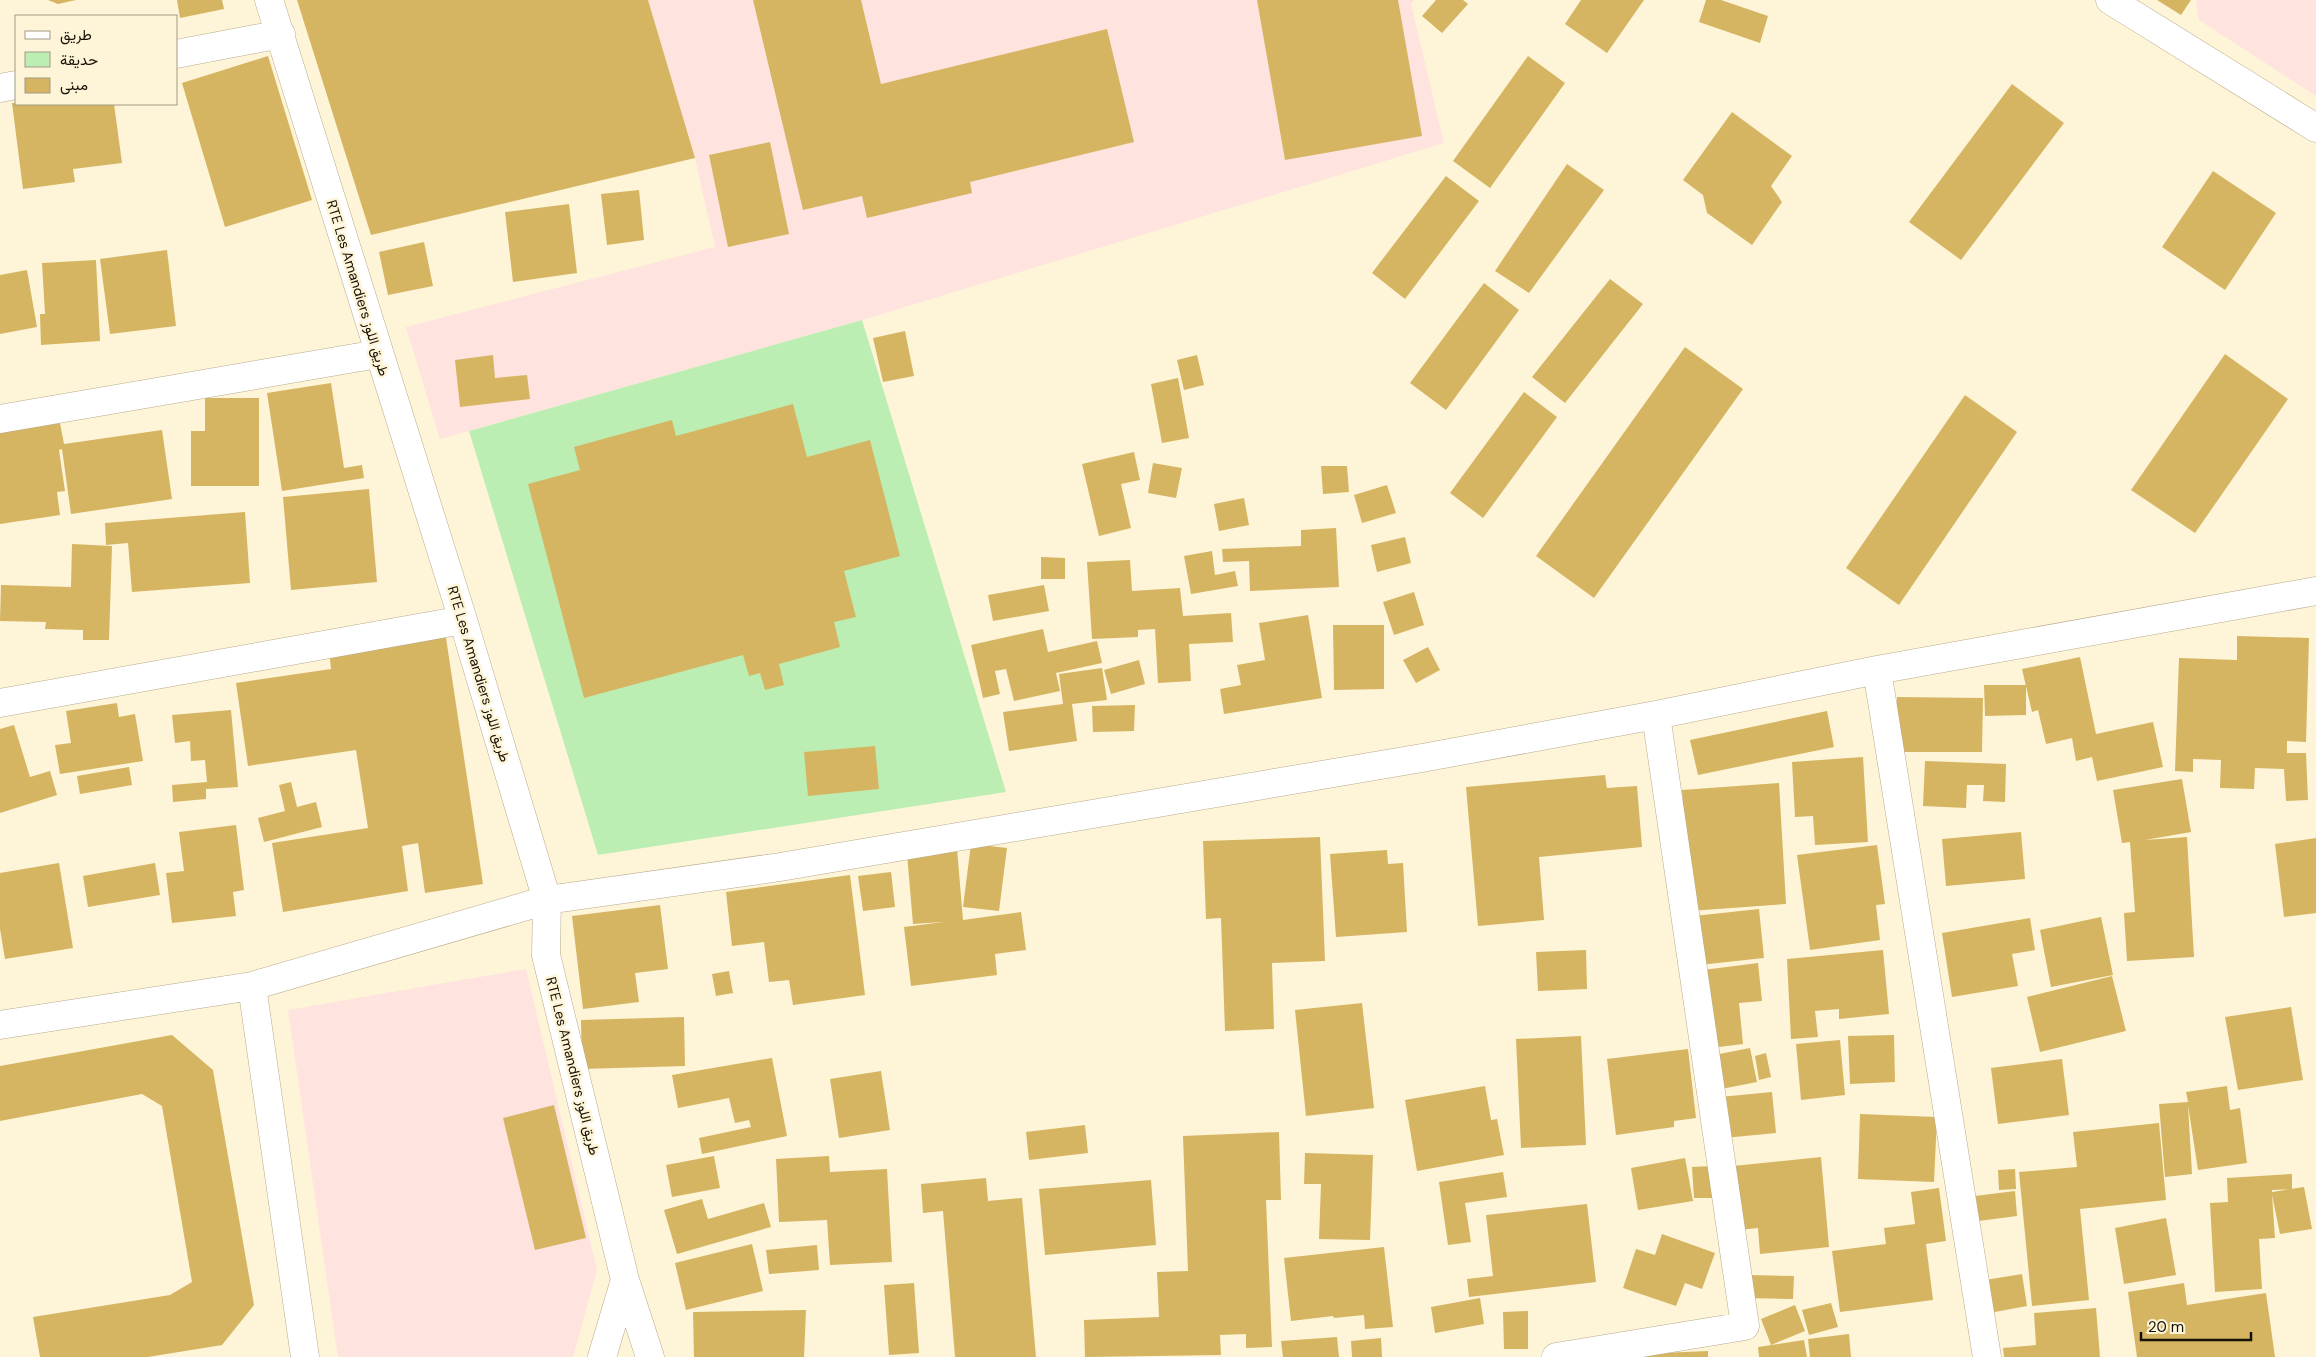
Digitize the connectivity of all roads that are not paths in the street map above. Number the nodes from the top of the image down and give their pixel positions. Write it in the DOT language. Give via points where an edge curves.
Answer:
graph roads {
  1 [pos="269,0"];
  2 [pos="2110,0"];
  3 [pos="280,34"];
  4 [pos="178,54"];
  5 [pos="15,85"];
  6 [pos="0,88"];
  7 [pos="2316,128"];
  8 [pos="378,354"];
  9 [pos="0,420"];
  10 [pos="2316,591"];
  11 [pos="463,620"];
  12 [pos="1877,670"];
  13 [pos="0,703"];
  14 [pos="1656,715"];
  15 [pos="548,900"];
  16 [pos="252,986"];
  17 [pos="0,1025"];
  18 [pos="625,1280"];
  19 [pos="305,1357"];
  20 [pos="602,1357"];
  21 [pos="650,1357"];
  22 [pos="1556,1357"];
  23 [pos="1987,1357"];
  1 -- 3 [label="street, RTE Les Amandiers طريق اللوز"];
  2 -- 7 [label="street"];
  3 -- 4 [label="street"];
  3 -- 8 [label="street, RTE Les Amandiers طريق اللوز"];
  5 -- 6 [label="street"];
  8 -- 9 [label="street"];
  8 -- 11 [label="street, RTE Les Amandiers طريق اللوز"];
  10 -- 12 [label="street"];
  11 -- 13 [label="street"];
  11 -- 15 [label="street, RTE Les Amandiers طريق اللوز"];
  12 -- 14 [label="street"];
  12 -- 23 [label="street"];
  14 -- 15 [label="street" via="780,867"];
  14 -- 22 [label="street" via="1745,1326"];
  15 -- 16 [label="street"];
  15 -- 18 [label="street, RTE Les Amandiers طريق اللوز" via="546,955"];
  16 -- 17 [label="street"];
  16 -- 19 [label="street"];
  18 -- 20 [label="street"];
  18 -- 21 [label="street, RTE Les Amandiers طريق اللوز"];
}
